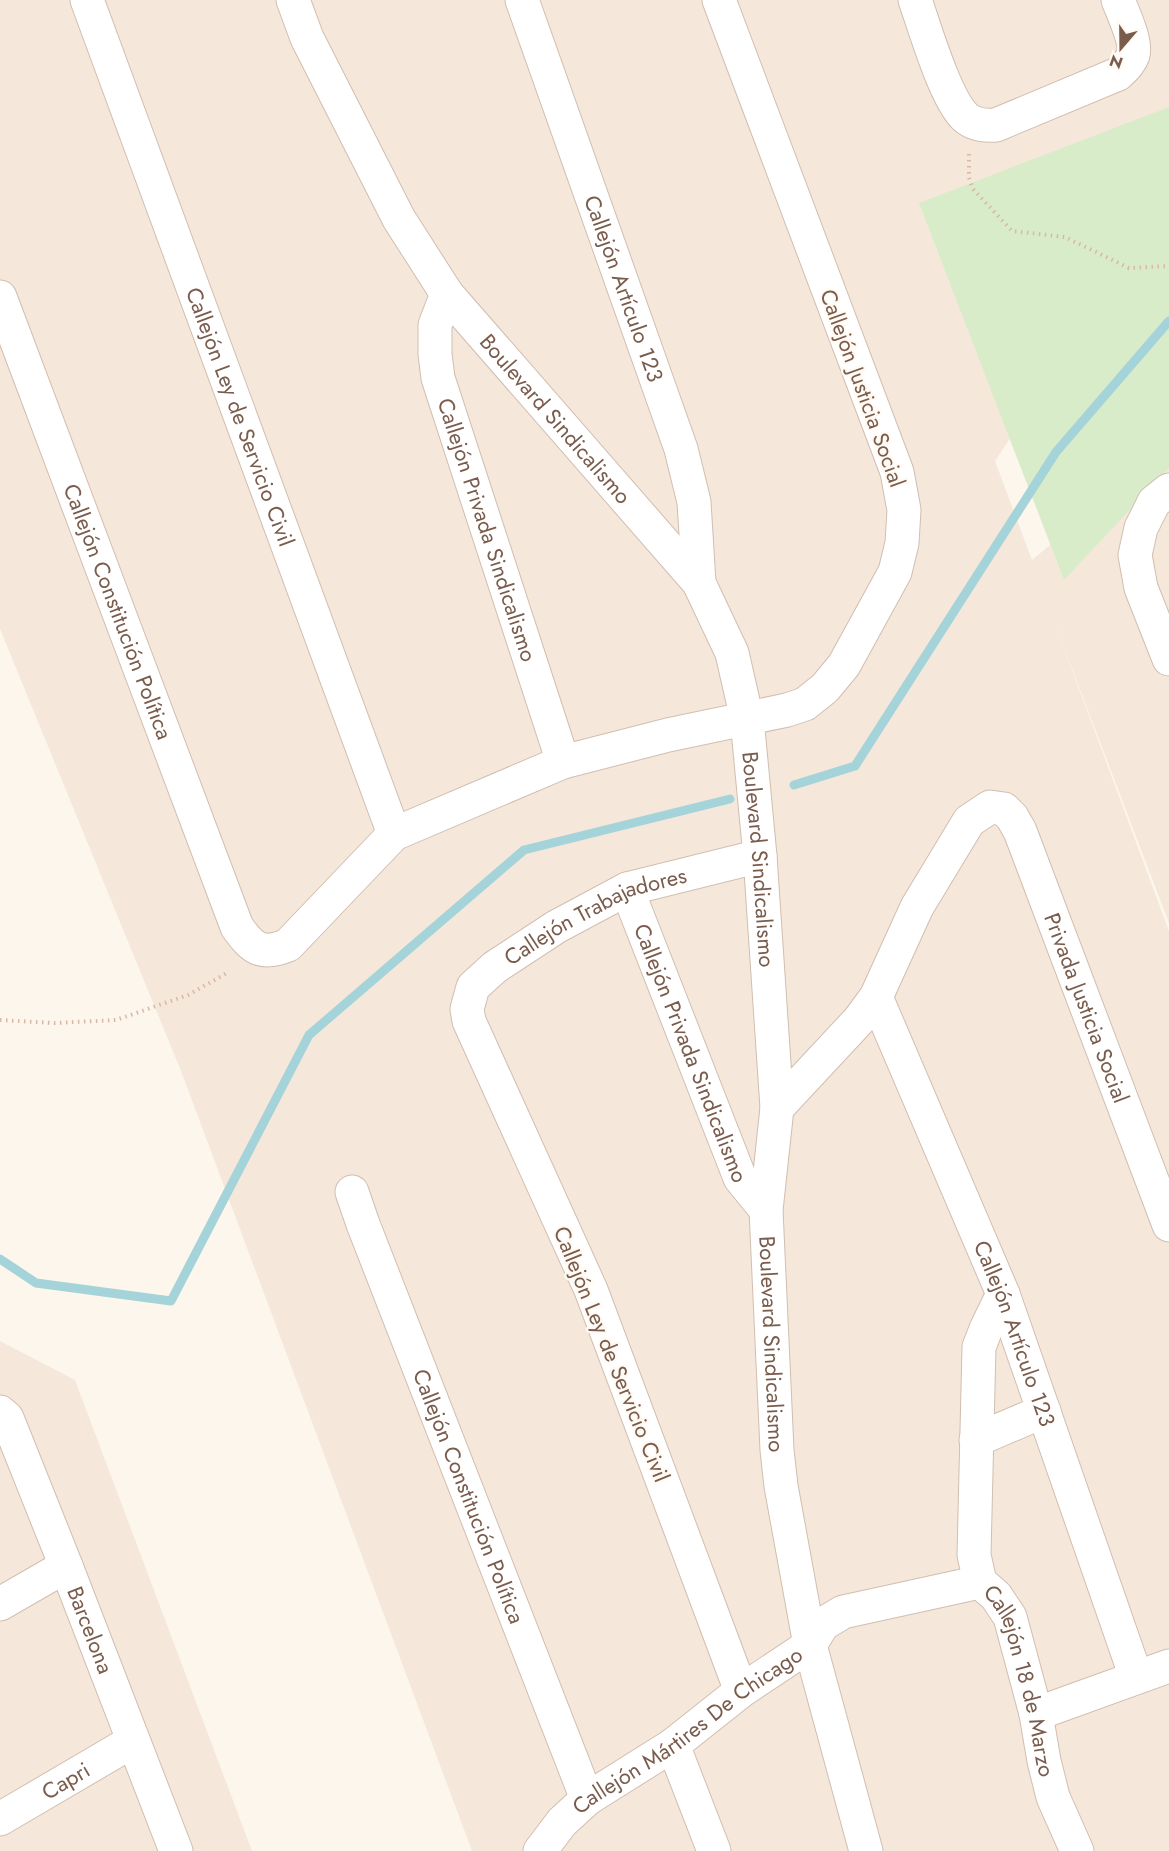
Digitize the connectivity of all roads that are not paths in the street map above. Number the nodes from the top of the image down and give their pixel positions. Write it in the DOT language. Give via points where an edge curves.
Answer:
graph roads {
  1 [pos="87,0"];
  2 [pos="293,0"];
  3 [pos="522,0"];
  4 [pos="719,0"];
  5 [pos="915,0"];
  6 [pos="1118,0"];
  7 [pos="447,294"];
  8 [pos="0,297"];
  9 [pos="1169,490"];
  10 [pos="699,583"];
  11 [pos="1169,659"];
  12 [pos="747,720"];
  13 [pos="563,762"];
  14 [pos="394,834"];
  15 [pos="760,856"];
  16 [pos="627,889"];
  17 [pos="876,997"];
  18 [pos="469,1022"];
  19 [pos="777,1108"];
  20 [pos="352,1192"];
  21 [pos="766,1210"];
  22 [pos="1169,1226"];
  23 [pos="1004,1294"];
  24 [pos="1044,1411"];
  25 [pos="0,1412"];
  26 [pos="976,1440"];
  27 [pos="66,1566"];
  28 [pos="980,1582"];
  29 [pos="0,1604"];
  30 [pos="810,1645"];
  31 [pos="1169,1665"];
  32 [pos="1136,1677"];
  33 [pos="741,1691"];
  34 [pos="1036,1714"];
  35 [pos="133,1741"];
  36 [pos="673,1745"];
  37 [pos="587,1799"];
  38 [pos="0,1819"];
  39 [pos="176,1851"];
  40 [pos="540,1851"];
  41 [pos="714,1851"];
  42 [pos="866,1851"];
  43 [pos="1077,1851"];
  1 -- 14 [label="street, Callejón Ley de Servicio Civil"];
  2 -- 7 [label="street, Boulevard Sindicalismo" via="307,38 399,219"];
  3 -- 10 [label="street, Callejón Artículo 123" via="681,449 694,502"];
  4 -- 12 [label="street, Callejón Justicia Social" via="897,472 904,510 895,572 844,665 805,704"];
  5 -- 6 [label="street" via="950,95 965,116 986,126 1118,74 1126,67 1134,54"];
  7 -- 10 [label="street, Boulevard Sindicalismo"];
  7 -- 13 [label="street, Callejón Privada Sindicalismo" via="435,325 438,378"];
  8 -- 14 [label="street, Callejón Constitución Política" via="237,927 249,944 264,950 288,945"];
  9 -- 11 [label="street" via="1154,502 1141,528 1135,555 1141,588"];
  10 -- 12 [label="street, Boulevard Sindicalismo" via="732,653"];
  12 -- 13 [label="street, Callejón Justicia Social"];
  12 -- 15 [label="street, Boulevard Sindicalismo"];
  13 -- 14 [label="street, Callejón Justicia Social"];
  15 -- 16 [label="street, Callejón Trabajadores"];
  15 -- 19 [label="street, Boulevard Sindicalismo"];
  16 -- 18 [label="street, Callejón Trabajadores" via="556,927 483,976 469,998"];
  16 -- 21 [label="street, Callejón Privada Sindicalismo" via="740,1178"];
  17 -- 19 [label="street"];
  17 -- 22 [label="street, Privada Justicia Social" via="917,907 969,821 990,807 1004,809 1020,831"];
  17 -- 23 [label="street, Callejón Artículo 123"];
  18 -- 33 [label="street, Callejón Ley de Servicio Civil" via="591,1290"];
  19 -- 21 [label="street, Boulevard Sindicalismo"];
  20 -- 37 [label="street, Callejón Constitución Política"];
  21 -- 30 [label="street, Boulevard Sindicalismo" via="777,1450"];
  23 -- 24 [label="street, Callejón Artículo 123"];
  23 -- 26 [label="street, Callejón 18 de Marzo" via="979,1347"];
  24 -- 26 [label="street"];
  24 -- 32 [label="street, Callejón Artículo 123"];
  25 -- 27 [label="street, Barcelona" via="7,1418"];
  26 -- 28 [label="street, Callejón 18 de Marzo" via="974,1555"];
  27 -- 29 [label="street"];
  27 -- 35 [label="street, Barcelona"];
  28 -- 30 [label="street, Callejón Mártires De Chicago" via="843,1612 823,1624"];
  28 -- 34 [label="street, Callejón 18 de Marzo" via="996,1596 1010,1617"];
  30 -- 33 [label="street, Callejón Mártires De Chicago"];
  30 -- 42 [label="street, Boulevard Sindicalismo"];
  31 -- 32 [label="street"];
  32 -- 34 [label="street"];
  33 -- 36 [label="street, Callejón Mártires De Chicago"];
  34 -- 43 [label="street, Callejón 18 de Marzo" via="1053,1797"];
  35 -- 38 [label="street, Capri"];
  35 -- 39 [label="street, Barcelona"];
  36 -- 37 [label="street, Callejón Mártires De Chicago"];
  36 -- 41 [label="street"];
  37 -- 40 [label="street, Callejón Mártires De Chicago" via="562,1822"];
}
